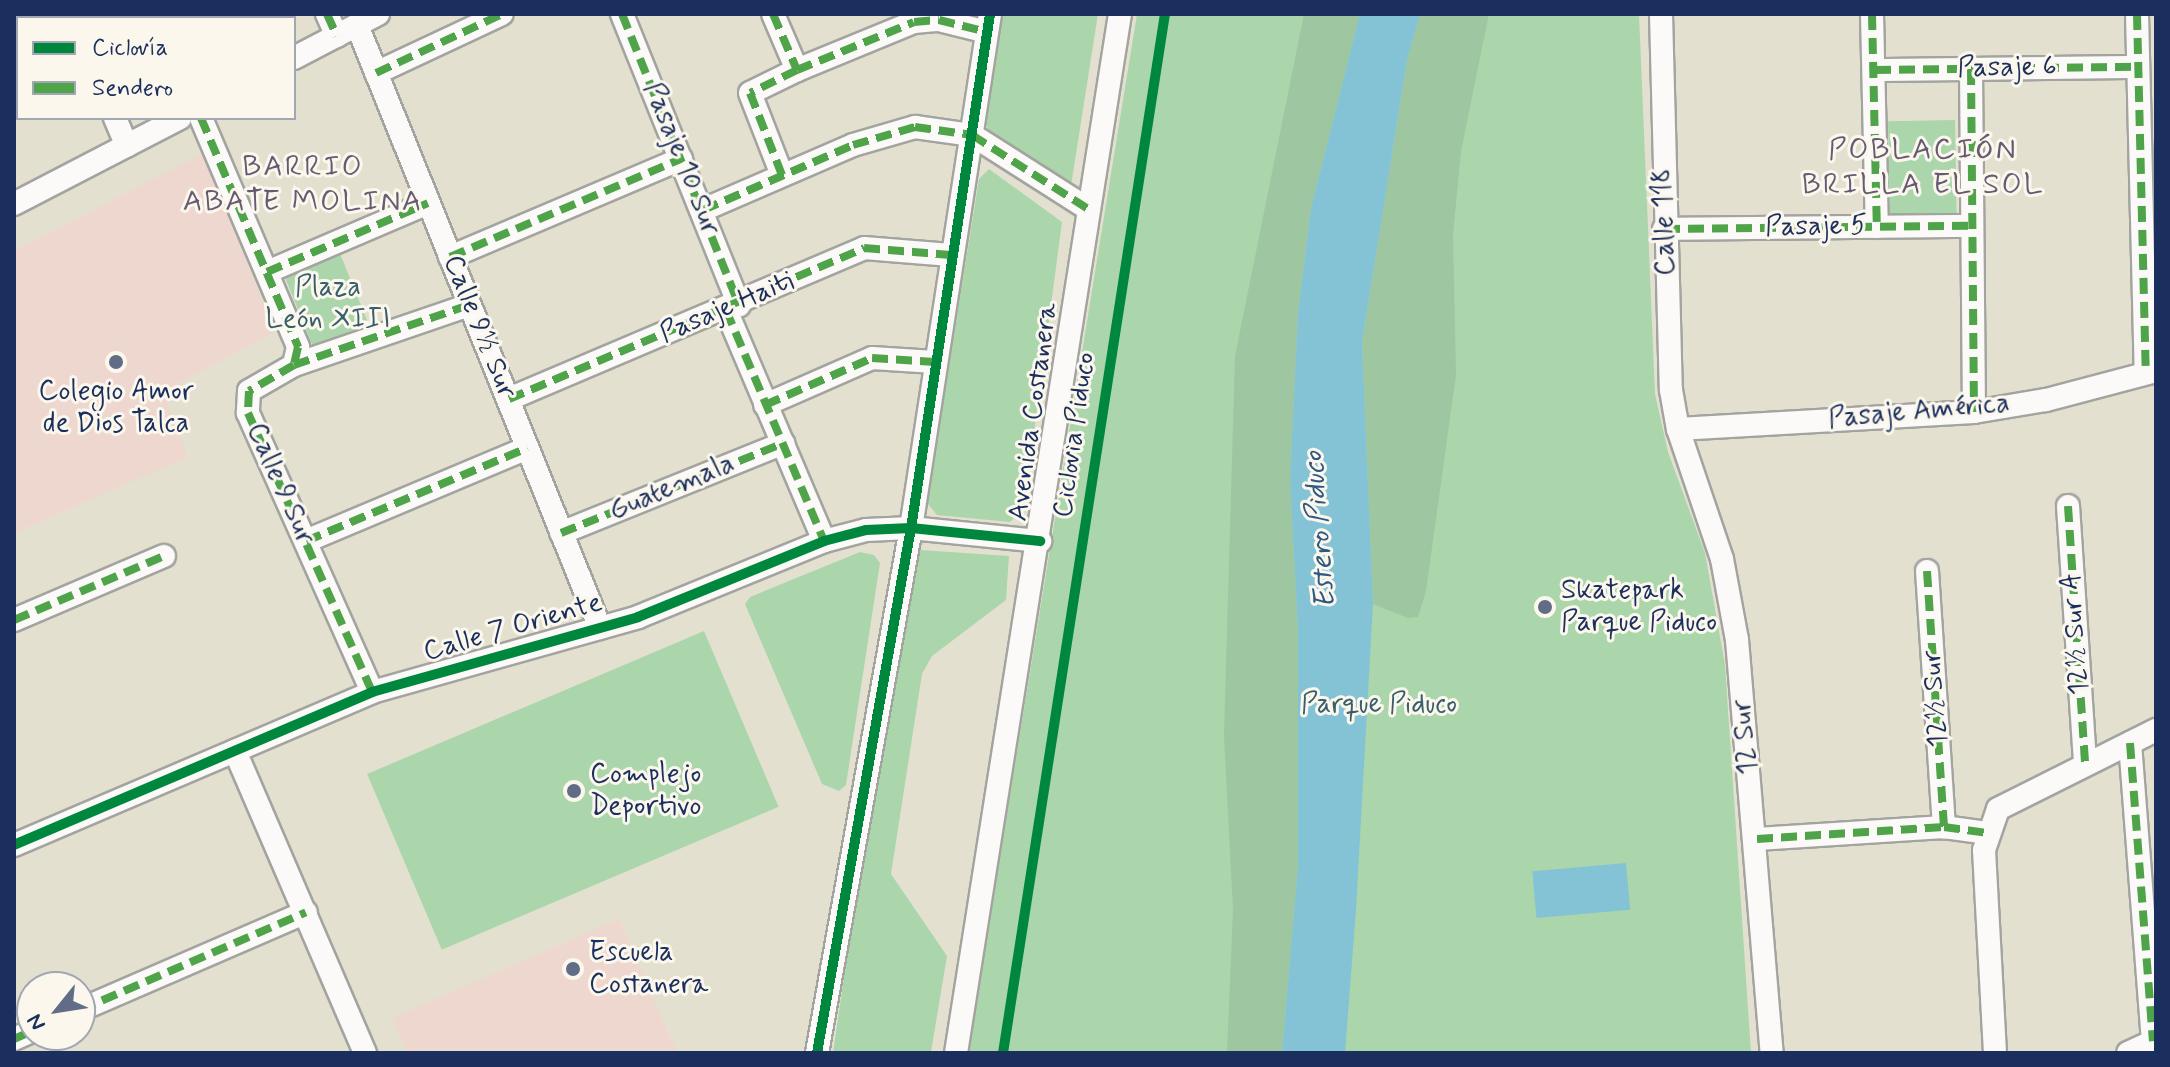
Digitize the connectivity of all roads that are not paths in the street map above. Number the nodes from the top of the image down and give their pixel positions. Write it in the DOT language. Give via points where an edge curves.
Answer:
graph roads {
  1 [pos="327,14"];
  2 [pos="378,14"];
  3 [pos="502,14"];
  4 [pos="622,14"];
  5 [pos="773,14"];
  6 [pos="1120,14"];
  7 [pos="1661,14"];
  8 [pos="1872,14"];
  9 [pos="2137,14"];
  10 [pos="989,23"];
  11 [pos="347,30"];
  12 [pos="296,57"];
  13 [pos="2138,67"];
  14 [pos="1971,69"];
  15 [pos="797,70"];
  16 [pos="1875,70"];
  17 [pos="376,73"];
  18 [pos="116,120"];
  19 [pos="176,120"];
  20 [pos="202,120"];
  21 [pos="972,135"];
  22 [pos="127,146"];
  23 [pos="681,159"];
  24 [pos="782,175"];
  25 [pos="428,203"];
  26 [pos="14,204"];
  27 [pos="1088,209"];
  28 [pos="703,210"];
  29 [pos="1969,226"];
  30 [pos="1877,227"];
  31 [pos="1664,229"];
  32 [pos="951,255"];
  33 [pos="450,257"];
  34 [pos="267,272"];
  35 [pos="469,305"];
  36 [pos="732,307"];
  37 [pos="935,362"];
  38 [pos="294,365"];
  39 [pos="2151,372"];
  40 [pos="509,399"];
  41 [pos="765,405"];
  42 [pos="1974,412"];
  43 [pos="1678,429"];
  44 [pos="784,443"];
  45 [pos="527,448"];
  46 [pos="2068,506"];
  47 [pos="911,528"];
  48 [pos="561,533"];
  49 [pos="306,541"];
  50 [pos="824,541"];
  51 [pos="1040,541"];
  52 [pos="164,556"];
  53 [pos="1927,571"];
  54 [pos="14,620"];
  55 [pos="600,628"];
  56 [pos="372,692"];
  57 [pos="2156,730"];
  58 [pos="2130,743"];
  59 [pos="235,751"];
  60 [pos="2085,762"];
  61 [pos="1944,827"];
  62 [pos="1987,833"];
  63 [pos="1757,839"];
  64 [pos="14,845"];
  65 [pos="306,912"];
  66 [pos="96,1003"];
  67 [pos="2154,1040"];
  68 [pos="365,1053"];
  69 [pos="817,1053"];
  70 [pos="956,1053"];
  71 [pos="1772,1053"];
  72 [pos="1995,1053"];
  73 [pos="2128,1053"];
  1 -- 11 [label="street, Calle 9½ Sur"];
  2 -- 11 [label="street"];
  3 -- 17 [label="street"];
  4 -- 23 [label="street, Pasaje 10 Sur"];
  5 -- 15 [label="street"];
  6 -- 27 [label="street, Avenida Costanera"];
  7 -- 31 [label="street, Calle 118"];
  8 -- 16 [label="street"];
  9 -- 13 [label="street"];
  10 -- 15 [label="street" via="914,22"];
  10 -- 21 [label="street"];
  11 -- 12 [label="street"];
  11 -- 17 [label="street, Calle 9½ Sur"];
  13 -- 14 [label="street, Pasaje 6"];
  13 -- 39 [label="street"];
  14 -- 16 [label="street, Pasaje 6"];
  14 -- 29 [label="street"];
  15 -- 24 [label="street" via="750,93"];
  16 -- 30 [label="street"];
  17 -- 25 [label="street, Calle 9½ Sur"];
  18 -- 22 [label="street"];
  19 -- 22 [label="street"];
  20 -- 34 [label="street"];
  21 -- 24 [label="street" via="915,127"];
  21 -- 27 [label="street"];
  21 -- 32 [label="street"];
  22 -- 26 [label="street"];
  23 -- 28 [label="street, Pasaje 10 Sur"];
  23 -- 33 [label="street"];
  24 -- 28 [label="street"];
  25 -- 33 [label="street, Calle 9½ Sur"];
  25 -- 34 [label="street"];
  27 -- 51 [label="street, Avenida Costanera"];
  28 -- 36 [label="street, Pasaje 10 Sur"];
  29 -- 30 [label="street, Pasaje 5"];
  29 -- 42 [label="street"];
  30 -- 31 [label="street, Pasaje 5"];
  31 -- 43 [label="street, Calle 118"];
  32 -- 36 [label="street, Pasaje Haiti" via="864,248"];
  32 -- 37 [label="street"];
  33 -- 35 [label="street, Calle 9½ Sur"];
  34 -- 38 [label="street" via="298,347"];
  35 -- 38 [label="street"];
  35 -- 40 [label="street, Calle 9½ Sur"];
  36 -- 40 [label="street, Pasaje Haiti"];
  36 -- 41 [label="street, Pasaje 10 Sur"];
  37 -- 41 [label="street" via="872,358"];
  37 -- 47 [label="street"];
  38 -- 49 [label="street, Calle 9 Sur" via="249,391 248,413"];
  39 -- 42 [label="street, Pasaje América" via="2046,400"];
  40 -- 45 [label="street, Calle 9½ Sur"];
  41 -- 44 [label="street, Pasaje 10 Sur"];
  42 -- 43 [label="street, Pasaje América"];
  43 -- 63 [label="street, 12 Sur" via="1722,559 1737,640"];
  44 -- 48 [label="street, Guatemala"];
  44 -- 50 [label="street, Pasaje 10 Sur"];
  45 -- 48 [label="street, Calle 9½ Sur"];
  45 -- 49 [label="street"];
  46 -- 60 [label="street, 12½ Sur A"];
  47 -- 50 [label="street, Calle 7 Oriente" via="866,530"];
  47 -- 51 [label="street, Calle 7 Oriente"];
  47 -- 69 [label="street"];
  48 -- 55 [label="street, Calle 9½ Sur"];
  49 -- 56 [label="street, Calle 9 Sur"];
  50 -- 55 [label="street, Calle 7 Oriente"];
  51 -- 70 [label="street, Avenida Costanera"];
  52 -- 54 [label="street"];
  53 -- 61 [label="street, 12½ Sur"];
  55 -- 56 [label="street, Calle 7 Oriente"];
  56 -- 59 [label="street, Calle 7 Oriente"];
  57 -- 58 [label="street"];
  58 -- 60 [label="street"];
  58 -- 67 [label="street"];
  59 -- 64 [label="street, Calle 7 Oriente"];
  59 -- 65 [label="street"];
  60 -- 62 [label="street" via="1998,809"];
  61 -- 62 [label="street"];
  61 -- 63 [label="street"];
  62 -- 72 [label="street"];
  63 -- 71 [label="street, 12 Sur"];
  65 -- 66 [label="street"];
  65 -- 68 [label="street"];
  67 -- 73 [label="street"];
}
